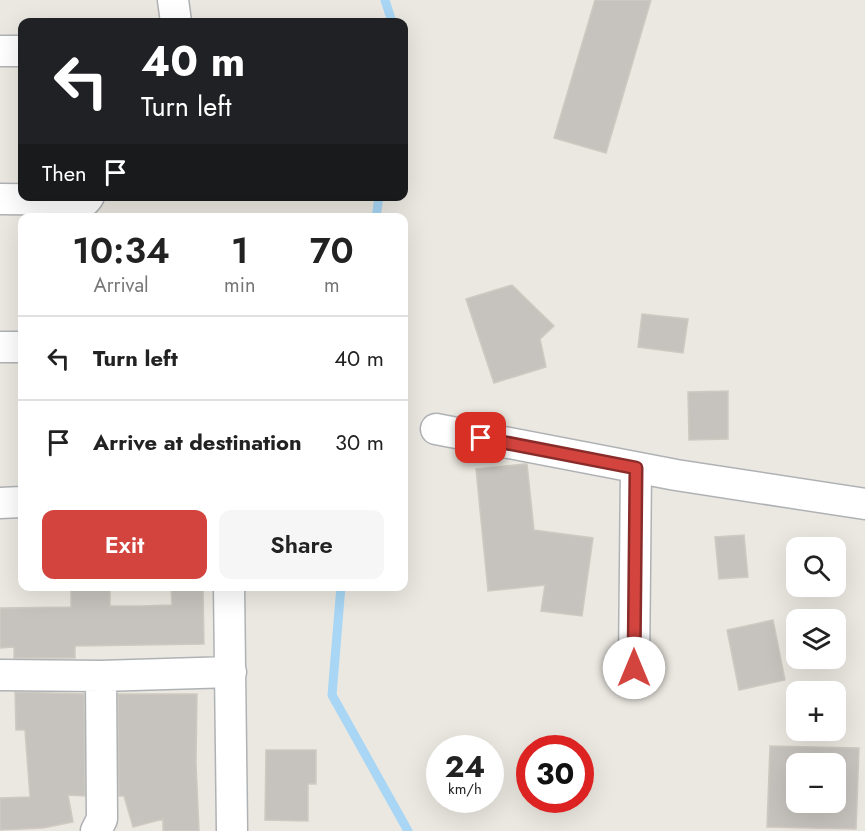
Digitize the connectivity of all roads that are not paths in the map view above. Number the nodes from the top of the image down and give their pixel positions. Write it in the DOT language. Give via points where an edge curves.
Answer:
graph roads {
  1 [pos="172,0"];
  2 [pos="175,18"];
  3 [pos="0,51"];
  4 [pos="18,51"];
  5 [pos="0,199"];
  6 [pos="18,199"];
  7 [pos="0,347"];
  8 [pos="18,347"];
  9 [pos="436,429"];
  10 [pos="636,468"];
  11 [pos="0,502"];
  12 [pos="18,502"];
  13 [pos="865,504"];
  14 [pos="229,591"];
  15 [pos="634,668"];
  16 [pos="231,672"];
  17 [pos="0,675"];
  18 [pos="101,676"];
  19 [pos="96,831"];
  20 [pos="232,831"];
  1 -- 2 [label="street"];
  3 -- 4 [label="street"];
  5 -- 6 [label="street"];
  7 -- 8 [label="street"];
  9 -- 10 [label="street"];
  10 -- 13 [label="street"];
  10 -- 15 [label="street"];
  11 -- 12 [label="street"];
  14 -- 16 [label="street"];
  16 -- 18 [label="street"];
  16 -- 20 [label="street"];
  17 -- 18 [label="street"];
  18 -- 19 [label="street" via="102,819"];
}
